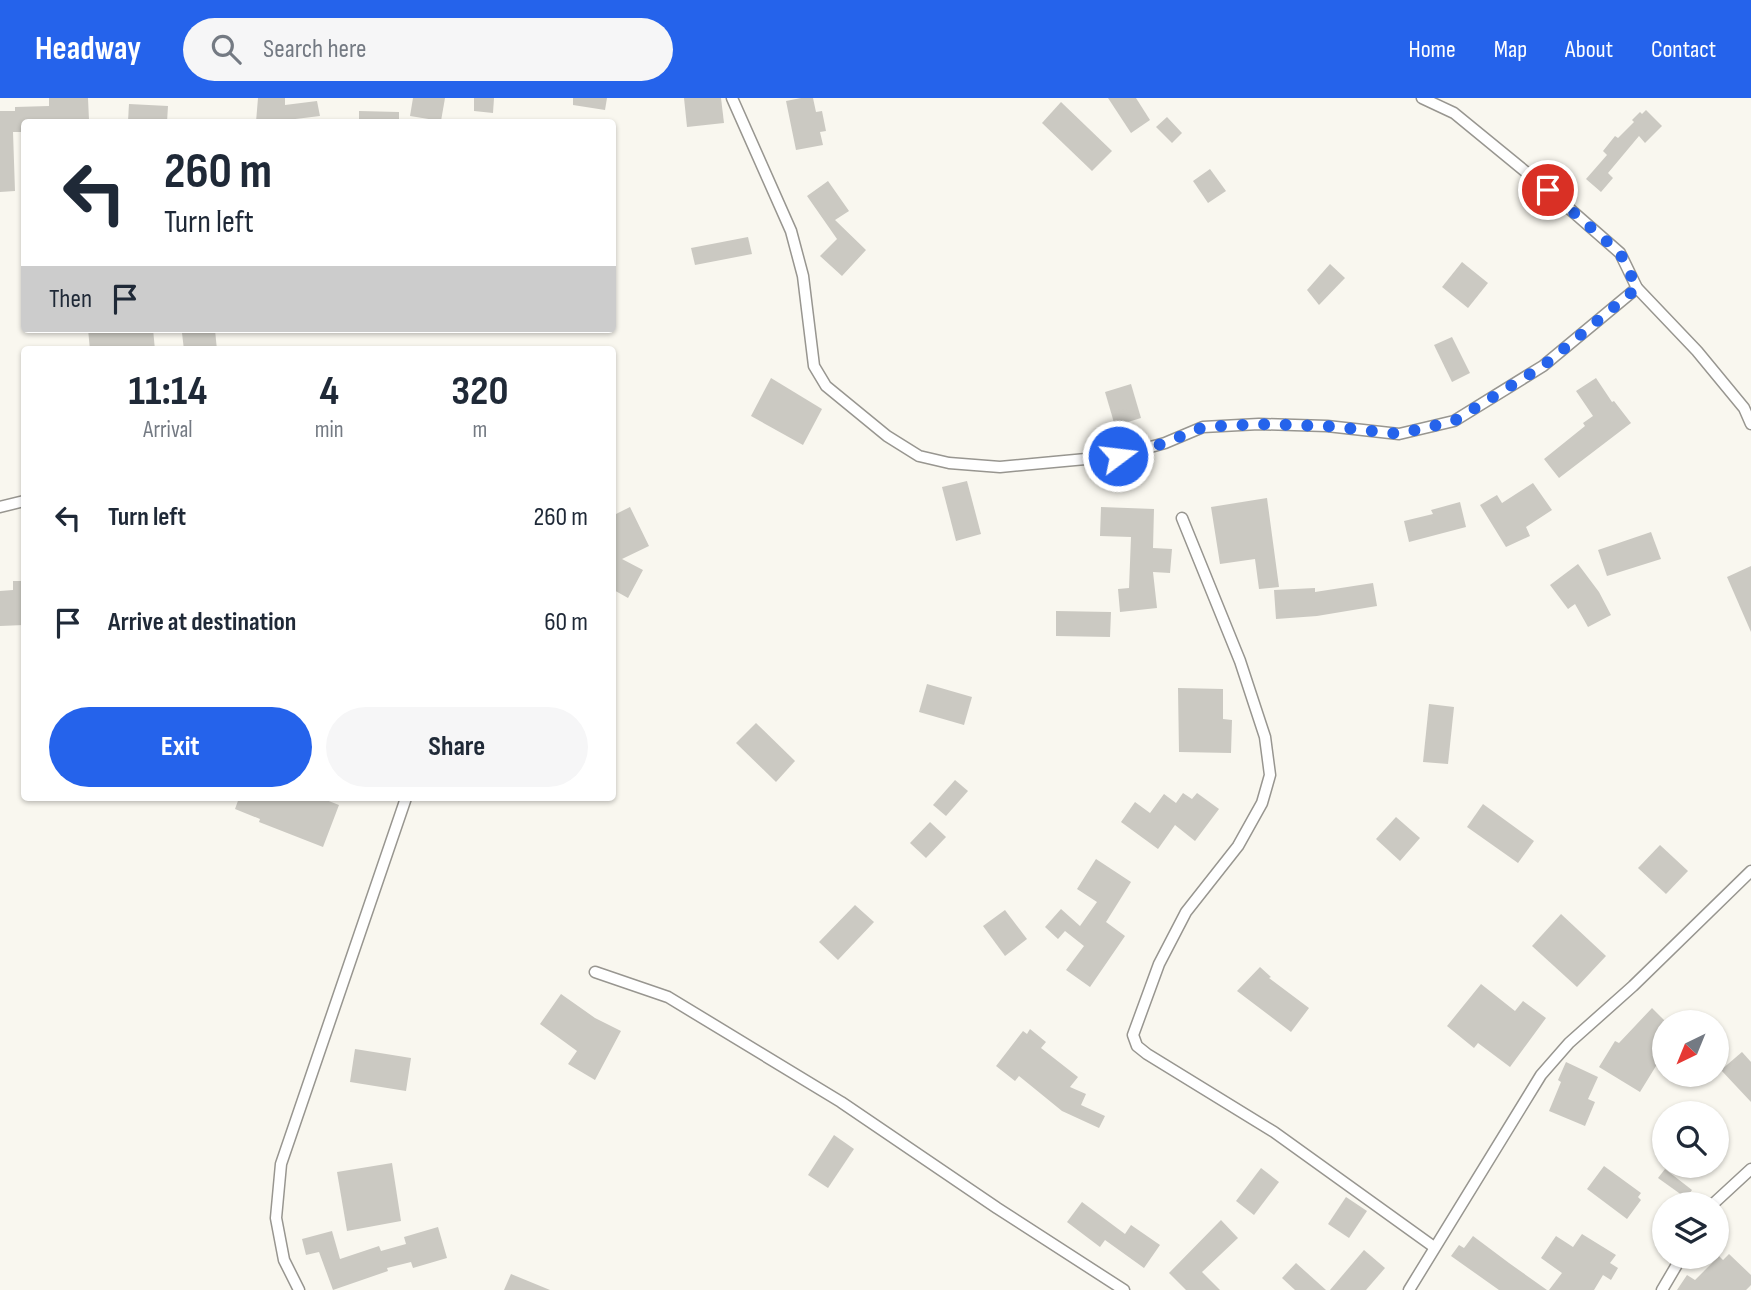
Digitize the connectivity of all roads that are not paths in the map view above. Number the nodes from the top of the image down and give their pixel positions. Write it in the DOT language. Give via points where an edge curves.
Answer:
graph roads {
  1 [pos="732,98"];
  2 [pos="1422,98"];
  3 [pos="1637,288"];
  4 [pos="1751,424"];
  5 [pos="21,502"];
  6 [pos="0,507"];
  7 [pos="1182,518"];
  8 [pos="405,801"];
  9 [pos="1751,871"];
  10 [pos="595,972"];
  11 [pos="1751,1169"];
  12 [pos="1726,1192"];
  13 [pos="1434,1247"];
  14 [pos="1674,1269"];
  15 [pos="299,1290"];
  16 [pos="1124,1290"];
  17 [pos="1409,1290"];
  18 [pos="1662,1290"];
  1 -- 3 [label="street" via="791,231 803,276 814,366 826,386 887,436 919,456 949,463 1000,467 1118,456 1203,427 1327,426 1399,434 1454,421 1543,366"];
  2 -- 3 [label="street" via="1454,113 1620,253"];
  3 -- 4 [label="street" via="1697,351 1744,408"];
  5 -- 6 [label="street"];
  7 -- 13 [label="street" via="1240,661 1265,737 1270,775 1262,803 1238,846 1186,912 1159,964 1133,1035 1137,1046 1275,1132"];
  8 -- 15 [label="street" via="281,1164 276,1218 284,1260"];
  9 -- 13 [label="street" via="1541,1074"];
  10 -- 16 [label="street" via="668,997 841,1102"];
  11 -- 12 [label="street"];
  13 -- 17 [label="street"];
  14 -- 18 [label="street"];
}
